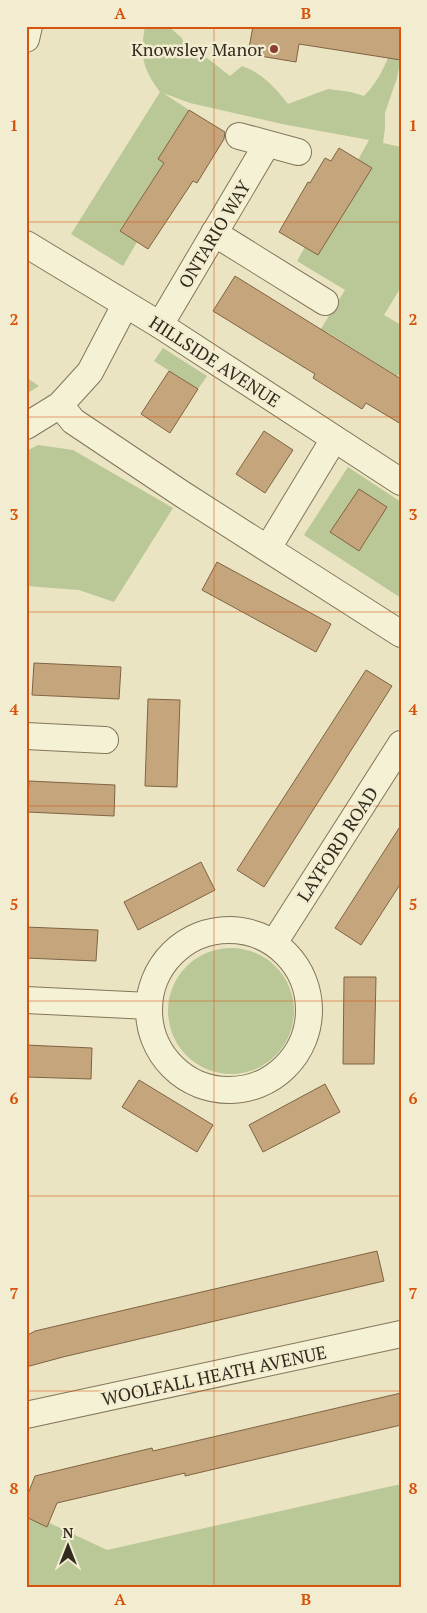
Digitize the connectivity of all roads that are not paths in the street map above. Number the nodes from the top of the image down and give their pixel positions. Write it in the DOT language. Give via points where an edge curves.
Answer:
graph roads {
  1 [pos="29,26"];
  2 [pos="26,39"];
  3 [pos="240,136"];
  4 [pos="267,144"];
  5 [pos="298,152"];
  6 [pos="214,233"];
  7 [pos="26,244"];
  8 [pos="325,302"];
  9 [pos="124,305"];
  10 [pos="160,324"];
  11 [pos="60,405"];
  12 [pos="26,426"];
  13 [pos="334,438"];
  14 [pos="401,482"];
  15 [pos="268,548"];
  16 [pos="401,634"];
  17 [pos="26,736"];
  18 [pos="105,740"];
  19 [pos="401,744"];
  20 [pos="274,943"];
  21 [pos="26,1000"];
  22 [pos="149,1006"];
  23 [pos="401,1334"];
  24 [pos="26,1416"];
  1 -- 2 [label="street"];
  3 -- 4 [label="street"];
  4 -- 5 [label="street"];
  4 -- 6 [label="street, ONTARIO WAY"];
  6 -- 8 [label="street"];
  6 -- 10 [label="street, ONTARIO WAY"];
  7 -- 9 [label="street, HILLSIDE AVENUE"];
  9 -- 10 [label="street, HILLSIDE AVENUE"];
  9 -- 11 [label="street" via="90,372"];
  10 -- 13 [label="street, HILLSIDE AVENUE"];
  11 -- 12 [label="street"];
  11 -- 15 [label="street" via="73,421"];
  13 -- 14 [label="street, HILLSIDE AVENUE"];
  13 -- 15 [label="street"];
  15 -- 16 [label="street"];
  17 -- 18 [label="street"];
  19 -- 20 [label="street, LAYFORD ROAD"];
  20 -- 22 [label="street" via="252,933 228,930 204,934 183,945 165,962 154,983"];
  20 -- 22 [label="street" via="292,961 305,983 310,1008 306,1034 295,1057 277,1075 254,1086 228,1090 203,1086 180,1074 163,1055 152,1032"];
  21 -- 22 [label="street"];
  23 -- 24 [label="street, WOOLFALL HEATH AVENUE"];
}
